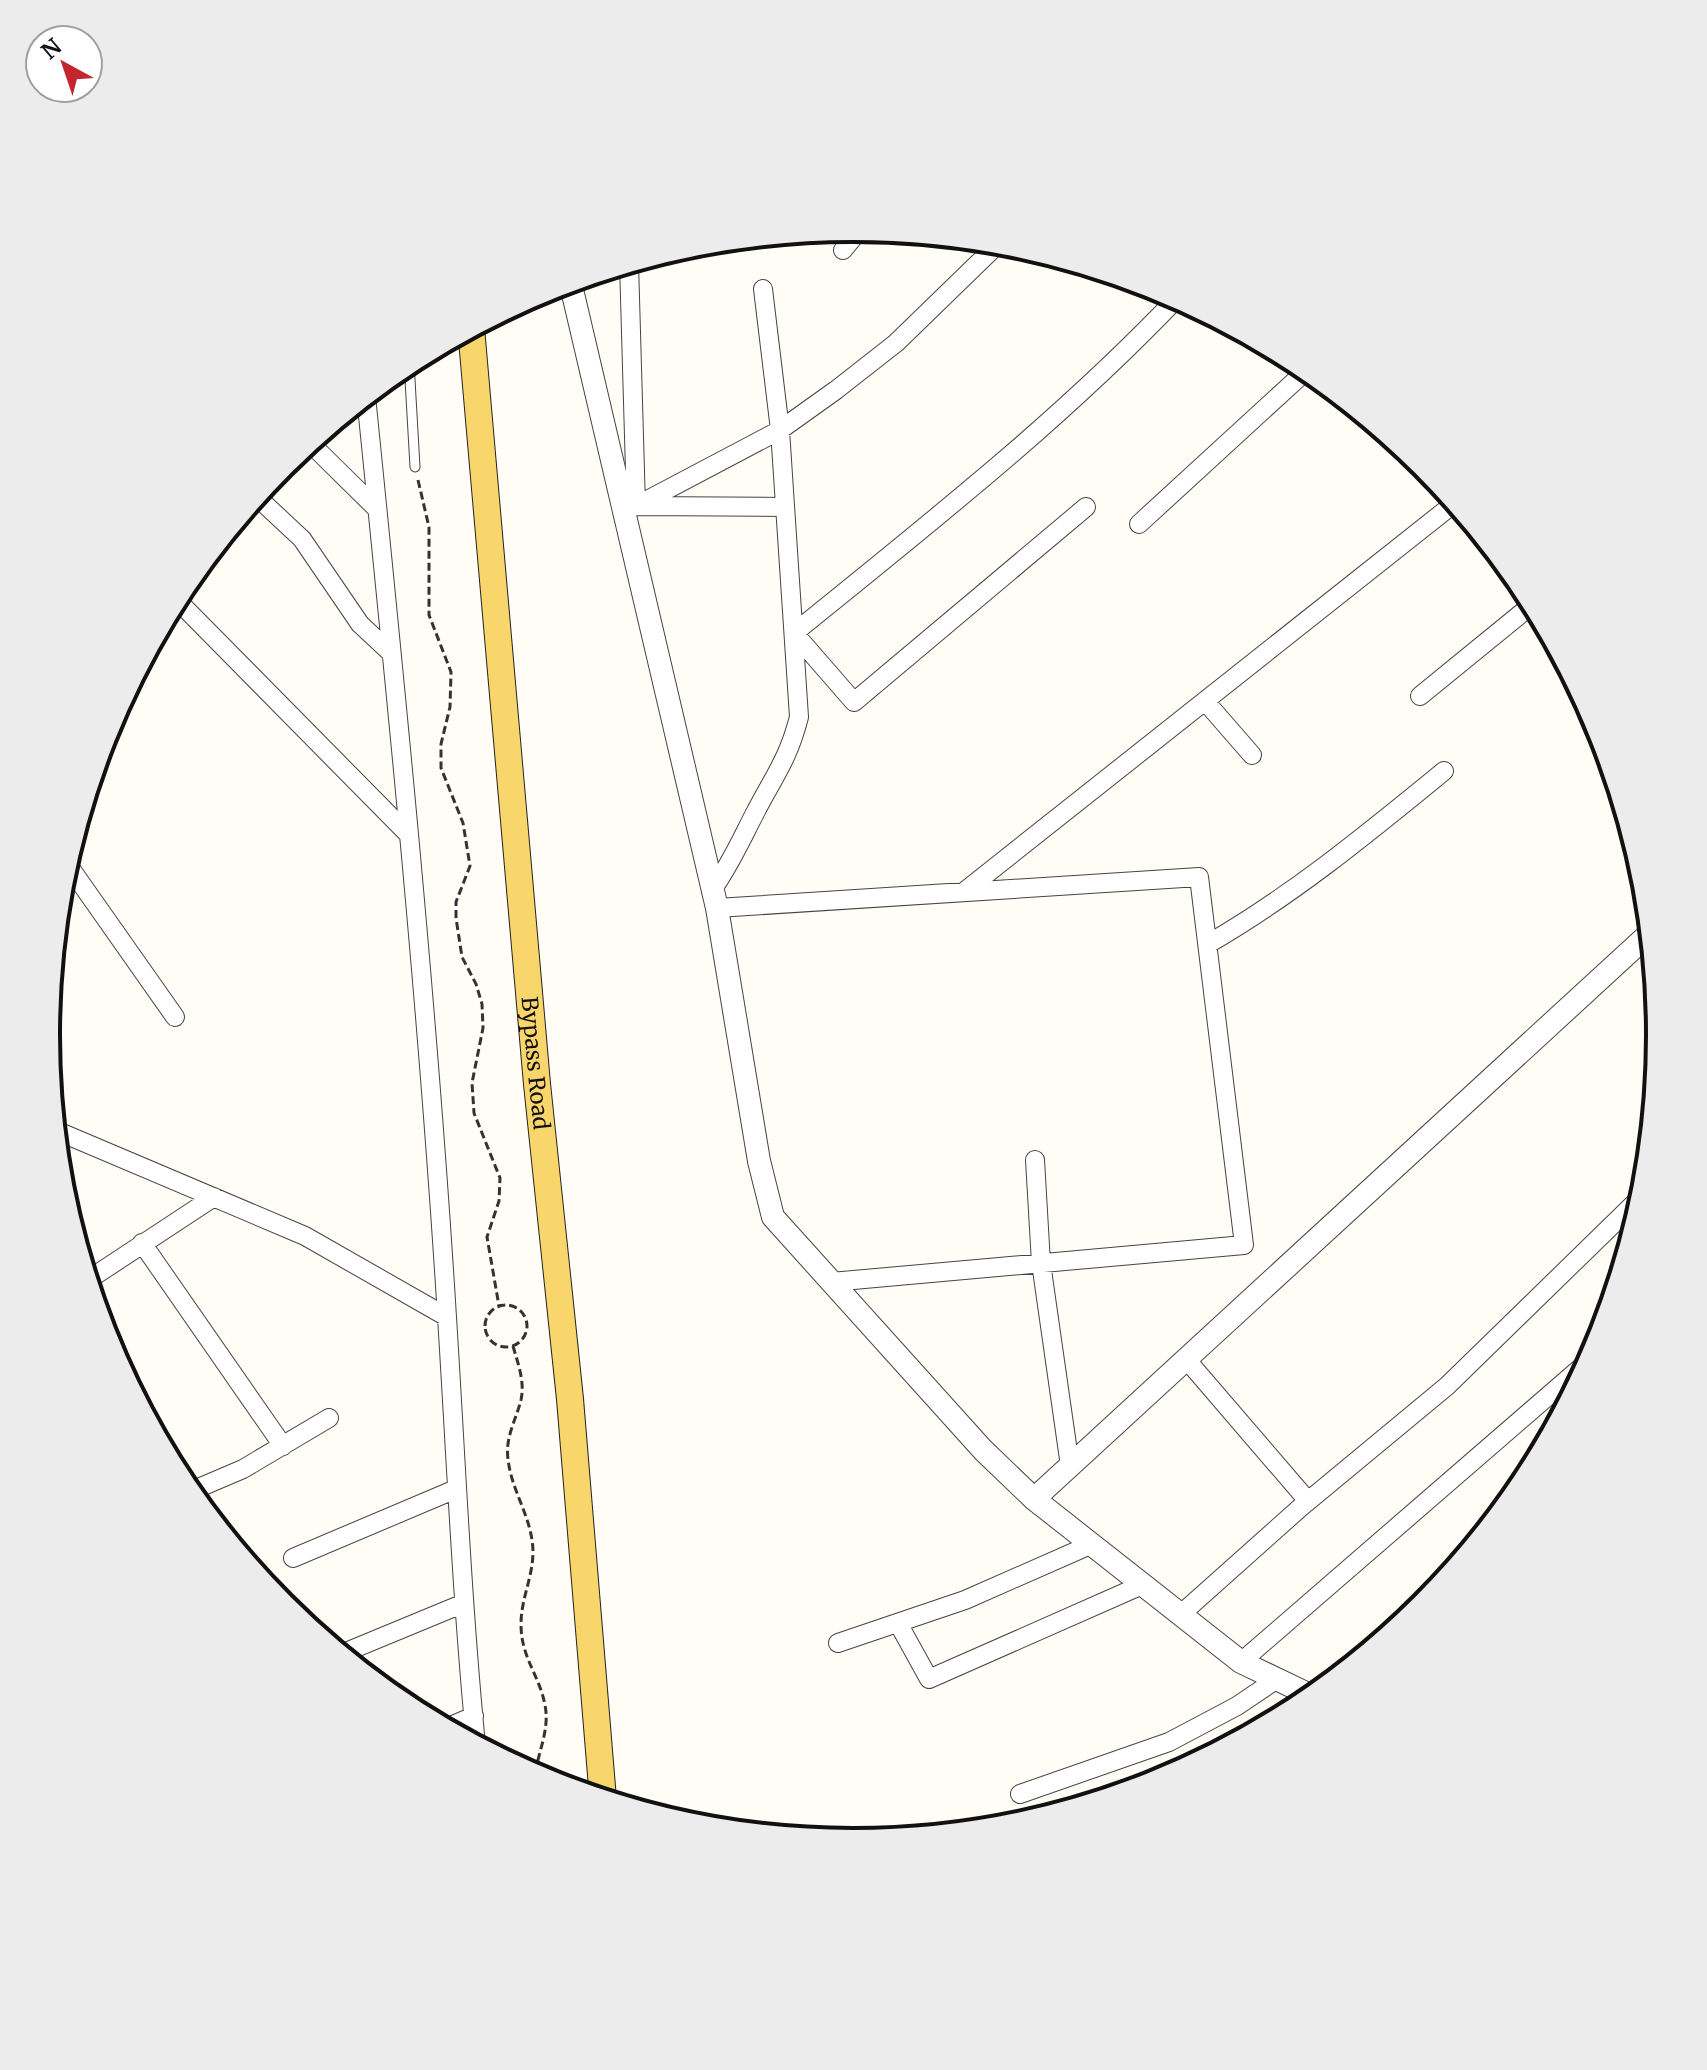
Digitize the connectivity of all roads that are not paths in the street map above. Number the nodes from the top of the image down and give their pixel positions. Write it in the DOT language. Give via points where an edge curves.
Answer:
graph roads {
  1 [pos="849,242"];
  2 [pos="843,250"];
  3 [pos="988,253"];
  4 [pos="629,275"];
  5 [pos="763,289"];
  6 [pos="573,293"];
  7 [pos="1168,307"];
  8 [pos="472,340"];
  9 [pos="410,377"];
  10 [pos="1298,378"];
  11 [pos="367,407"];
  12 [pos="780,430"];
  13 [pos="317,450"];
  14 [pos="415,467"];
  15 [pos="264,504"];
  16 [pos="629,506"];
  17 [pos="785,507"];
  18 [pos="1086,507"];
  19 [pos="377,509"];
  20 [pos="1447,509"];
  21 [pos="1139,524"];
  22 [pos="185,608"];
  23 [pos="1524,611"];
  24 [pos="794,633"];
  25 [pos="391,653"];
  26 [pos="1420,696"];
  27 [pos="1205,701"];
  28 [pos="1252,755"];
  29 [pos="1444,771"];
  30 [pos="407,833"];
  31 [pos="76,876"];
  32 [pos="965,891"];
  33 [pos="714,899"];
  34 [pos="1641,941"];
  35 [pos="1208,944"];
  36 [pos="175,1017"];
  37 [pos="67,1135"];
  38 [pos="1035,1160"];
  39 [pos="214,1197"];
  40 [pos="1627,1210"];
  41 [pos="142,1243"];
  42 [pos="1041,1263"];
  43 [pos="97,1274"];
  44 [pos="831,1282"];
  45 [pos="447,1317"];
  46 [pos="1186,1359"];
  47 [pos="1569,1378"];
  48 [pos="329,1418"];
  49 [pos="283,1446"];
  50 [pos="1070,1466"];
  51 [pos="202,1487"];
  52 [pos="456,1489"];
  53 [pos="1034,1499"];
  54 [pos="1308,1501"];
  55 [pos="1090,1545"];
  56 [pos="293,1558"];
  57 [pos="1142,1585"];
  58 [pos="462,1604"];
  59 [pos="1180,1615"];
  60 [pos="898,1623"];
  61 [pos="838,1643"];
  62 [pos="351,1650"];
  63 [pos="1241,1662"];
  64 [pos="1277,1679"];
  65 [pos="1301,1690"];
  66 [pos="474,1716"];
  67 [pos="458,1723"];
  68 [pos="475,1732"];
  69 [pos="602,1787"];
  70 [pos="1020,1794"];
  1 -- 2 [label="street"];
  3 -- 12 [label="street" via="896,343"];
  4 -- 16 [label="street"];
  5 -- 12 [label="street"];
  6 -- 16 [label="street"];
  7 -- 24 [label="street" via="1112,366 997,469"];
  8 -- 69 [label="main road, Bypass Road"];
  9 -- 14 [label="lane"];
  10 -- 21 [label="street"];
  11 -- 19 [label="street"];
  12 -- 16 [label="street"];
  12 -- 17 [label="street"];
  13 -- 19 [label="street"];
  15 -- 25 [label="street" via="302,539 360,624"];
  16 -- 17 [label="street"];
  16 -- 33 [label="street"];
  17 -- 24 [label="street"];
  18 -- 24 [label="street" via="854,702"];
  19 -- 25 [label="street"];
  20 -- 27 [label="street"];
  22 -- 30 [label="street"];
  23 -- 26 [label="street"];
  24 -- 33 [label="street" via="799,717 789,756"];
  25 -- 30 [label="street"];
  27 -- 28 [label="street"];
  27 -- 32 [label="street"];
  29 -- 35 [label="street" via="1315,875"];
  30 -- 45 [label="street"];
  31 -- 36 [label="street"];
  32 -- 33 [label="street"];
  32 -- 35 [label="street" via="1199,877"];
  33 -- 44 [label="street" via="773,1217"];
  34 -- 46 [label="street"];
  35 -- 42 [label="street" via="1244,1245"];
  37 -- 39 [label="street"];
  38 -- 42 [label="street"];
  39 -- 41 [label="street"];
  39 -- 45 [label="street" via="305,1236"];
  40 -- 54 [label="street" via="1447,1386"];
  41 -- 43 [label="street"];
  41 -- 49 [label="street"];
  42 -- 44 [label="street"];
  42 -- 50 [label="street"];
  44 -- 53 [label="street"];
  45 -- 52 [label="street"];
  46 -- 50 [label="street"];
  46 -- 54 [label="street"];
  47 -- 63 [label="street"];
  48 -- 49 [label="street"];
  49 -- 51 [label="street"];
  50 -- 53 [label="street"];
  52 -- 56 [label="street"];
  52 -- 58 [label="street"];
  53 -- 55 [label="street"];
  54 -- 59 [label="street"];
  55 -- 57 [label="street"];
  55 -- 60 [label="street"];
  57 -- 59 [label="street"];
  57 -- 60 [label="street" via="929,1679"];
  58 -- 62 [label="street"];
  58 -- 66 [label="street"];
  59 -- 63 [label="street"];
  60 -- 61 [label="street"];
  63 -- 64 [label="street"];
  64 -- 65 [label="street"];
  64 -- 70 [label="street" via="1169,1742"];
  66 -- 67 [label="street"];
  66 -- 68 [label="street"];
}
